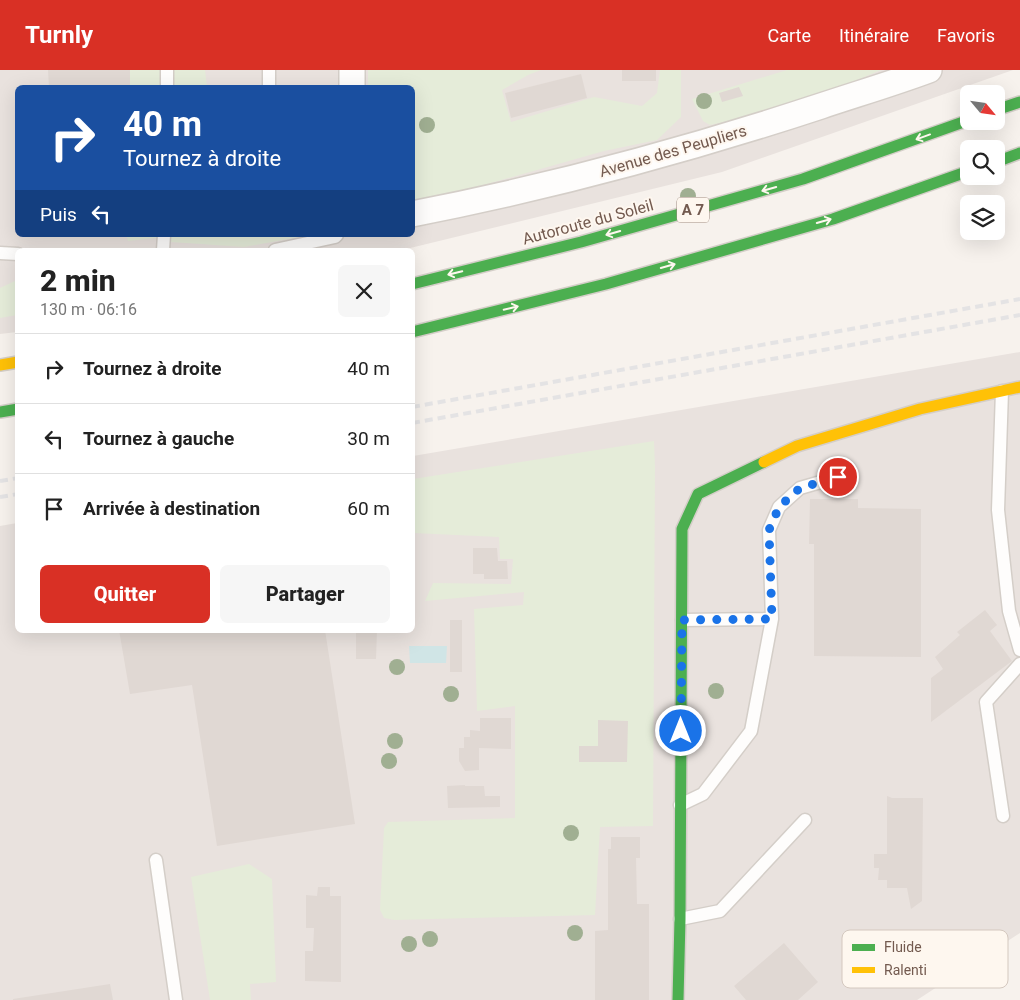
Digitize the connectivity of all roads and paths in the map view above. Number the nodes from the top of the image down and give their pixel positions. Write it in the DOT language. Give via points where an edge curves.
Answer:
graph roads {
  1 [pos="167,70"];
  2 [pos="269,70"];
  3 [pos="352,70"];
  4 [pos="929,70"];
  5 [pos="167,85"];
  6 [pos="269,85"];
  7 [pos="352,85"];
  8 [pos="1020,102"];
  9 [pos="1005,107"];
  10 [pos="960,123"];
  11 [pos="1020,153"];
  12 [pos="1005,159"];
  13 [pos="960,174"];
  14 [pos="415,213"];
  15 [pos="336,237"];
  16 [pos="286,248"];
  17 [pos="0,253"];
  18 [pos="15,254"];
  19 [pos="415,283"];
  20 [pos="415,331"];
  21 [pos="15,362"];
  22 [pos="0,365"];
  23 [pos="1020,387"];
  24 [pos="1002,391"];
  25 [pos="15,410"];
  26 [pos="0,412"];
  27 [pos="838,477"];
  28 [pos="772,619"];
  29 [pos="682,620"];
  30 [pos="1020,650"];
  31 [pos="1020,664"];
  32 [pos="680,805"];
  33 [pos="1003,816"];
  34 [pos="805,820"];
  35 [pos="156,860"];
  36 [pos="680,919"];
  37 [pos="176,1000"];
  38 [pos="678,1000"];
  1 -- 5 [label="lane"];
  2 -- 6 [label="lane"];
  3 -- 7 [label="street"];
  4 -- 14 [label="street, Avenue des Peupliers" via="730,136 575,178"];
  8 -- 9 [label="main road"];
  10 -- 19 [label="main road, Autoroute du Soleil / A 7, one-way" via="803,180 581,242"];
  11 -- 12 [label="main road"];
  20 -- 13 [label="main road, one-way" via="606,284 824,222"];
  15 -- 16 [label="lane"];
  17 -- 18 [label="lane"];
  21 -- 22 [label="main road"];
  23 -- 24 [label="main road"];
  24 -- 29 [label="main road" via="920,409 797,446 698,494 682,529"];
  24 -- 30 [label="lane" via="998,510 1009,611"];
  25 -- 26 [label="main road"];
  27 -- 28 [label="lane" via="800,488 779,507 769,530"];
  28 -- 29 [label="lane"];
  28 -- 32 [label="lane" via="751,731 703,794"];
  29 -- 32 [label="main road"];
  31 -- 33 [label="lane" via="986,702"];
  32 -- 36 [label="main road"];
  34 -- 36 [label="lane" via="720,911"];
  35 -- 37 [label="lane"];
  36 -- 38 [label="main road"];
}
